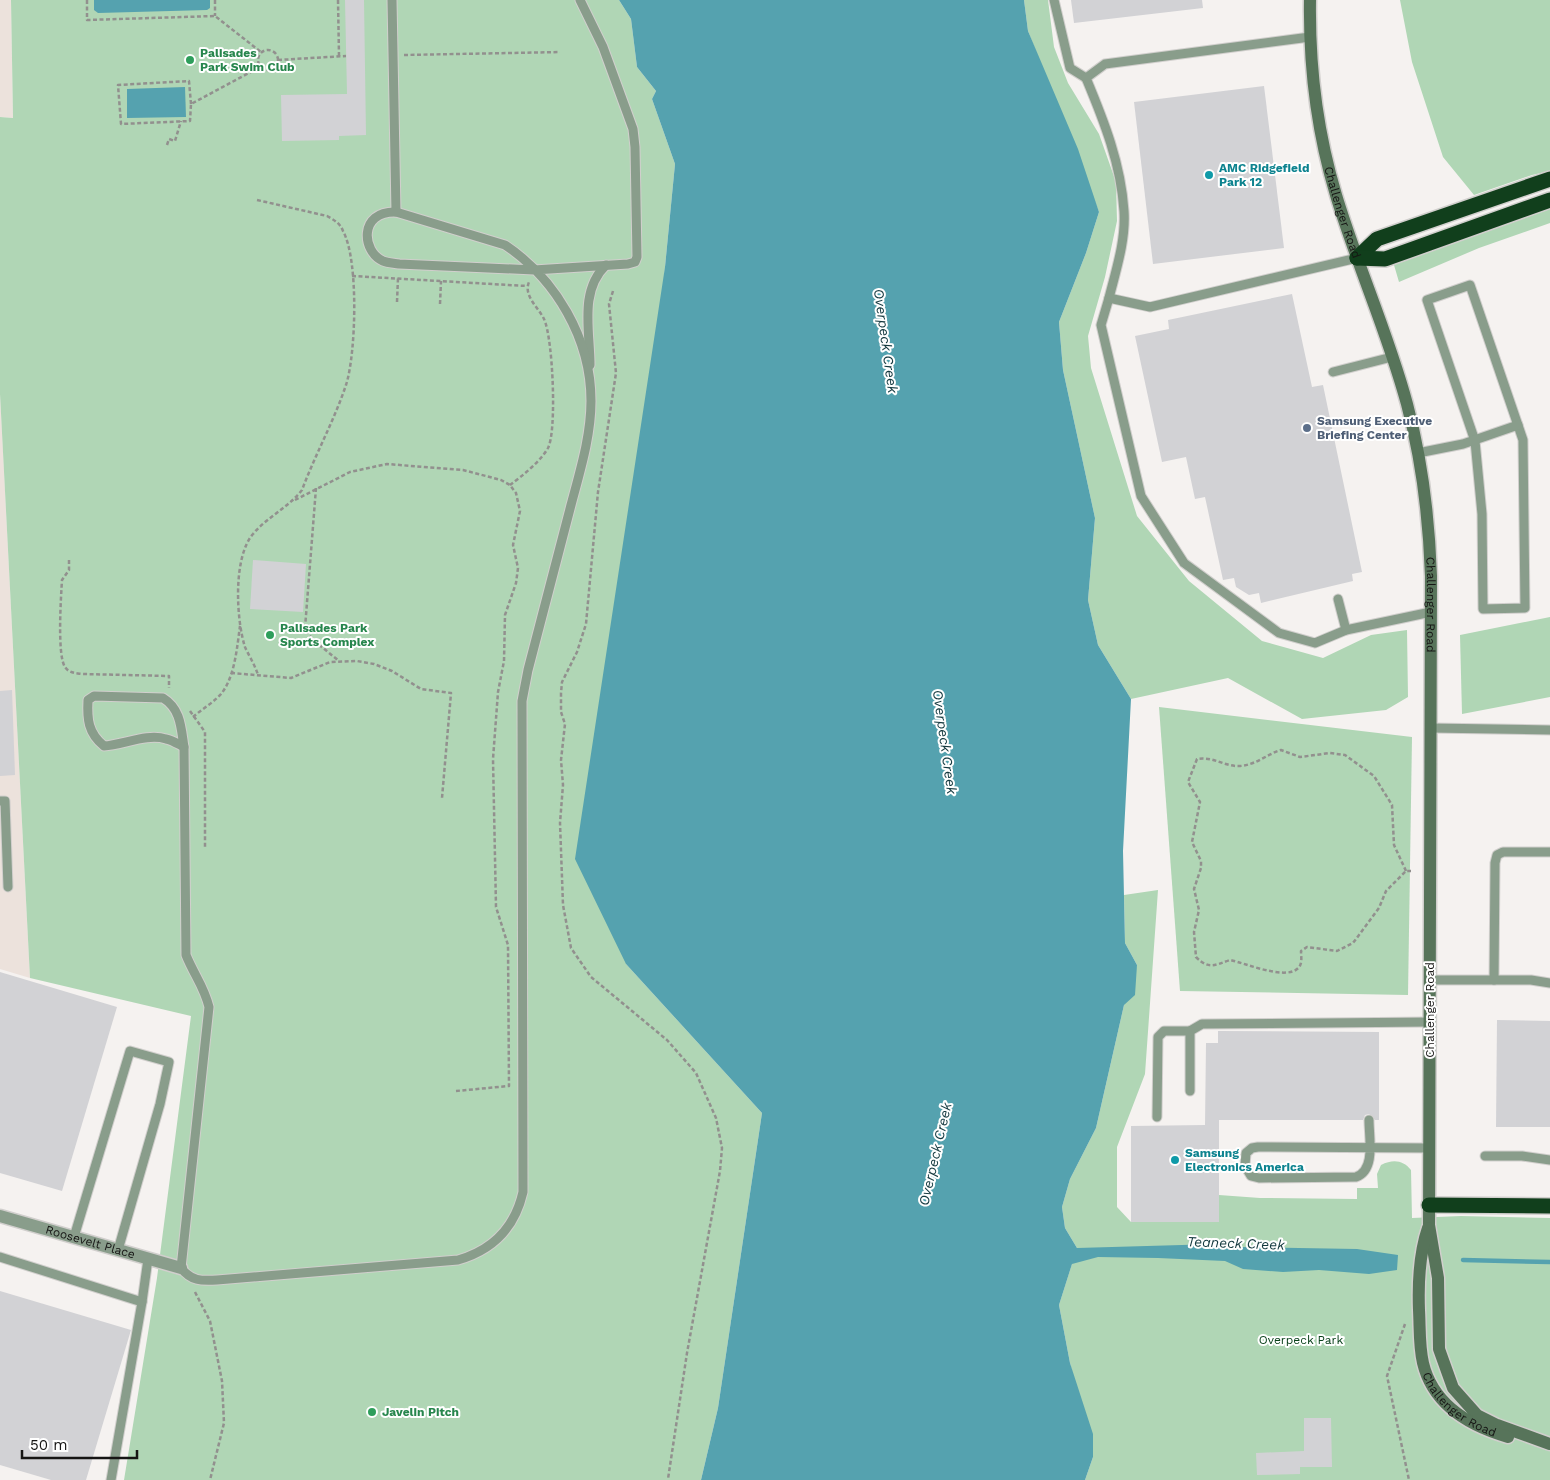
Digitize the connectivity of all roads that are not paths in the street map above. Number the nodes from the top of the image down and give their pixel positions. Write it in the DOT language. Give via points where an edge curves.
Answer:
graph roads {
  1 [pos="392,0"];
  2 [pos="580,0"];
  3 [pos="1054,0"];
  4 [pos="1310,0"];
  5 [pos="1310,37"];
  6 [pos="1086,78"];
  7 [pos="1550,179"];
  8 [pos="1550,200"];
  9 [pos="396,212"];
  10 [pos="1357,258"];
  11 [pos="606,266"];
  12 [pos="534,270"];
  13 [pos="1109,298"];
  14 [pos="1392,357"];
  15 [pos="590,370"];
  16 [pos="1333,372"];
  17 [pos="1518,425"];
  18 [pos="1475,440"];
  19 [pos="1418,453"];
  20 [pos="1338,599"];
  21 [pos="1431,612"];
  22 [pos="1346,630"];
  23 [pos="1431,728"];
  24 [pos="1550,730"];
  25 [pos="184,747"];
  26 [pos="0,801"];
  27 [pos="1550,852"];
  28 [pos="8,887"];
  29 [pos="1430,980"];
  30 [pos="1494,980"];
  31 [pos="1550,983"];
  32 [pos="1372,1022"];
  33 [pos="1430,1022"];
  34 [pos="1190,1031"];
  35 [pos="1372,1032"];
  36 [pos="1190,1091"];
  37 [pos="1157,1117"];
  38 [pos="1369,1120"];
  39 [pos="1369,1148"];
  40 [pos="1429,1148"];
  41 [pos="1485,1156"];
  42 [pos="1550,1160"];
  43 [pos="1429,1205"];
  44 [pos="1550,1206"];
  45 [pos="0,1216"];
  46 [pos="1429,1226"];
  47 [pos="74,1237"];
  48 [pos="118,1250"];
  49 [pos="0,1257"];
  50 [pos="148,1259"];
  51 [pos="185,1272"];
  52 [pos="142,1302"];
  53 [pos="1550,1444"];
  54 [pos="1550,1451"];
  55 [pos="111,1480"];
  1 -- 9 [label="lane"];
  2 -- 11 [label="lane" via="603,47 628,113 635,147 636,260"];
  3 -- 6 [label="lane" via="1070,68"];
  4 -- 5 [label="main road, Challenger Road"];
  5 -- 6 [label="lane" via="1105,64"];
  5 -- 10 [label="main road, Challenger Road" via="1322,139"];
  6 -- 13 [label="lane" via="1119,171 1124,212 1121,248"];
  7 -- 10 [label="highway" via="1378,239"];
  8 -- 10 [label="highway" via="1385,259"];
  9 -- 12 [label="lane" via="505,245"];
  9 -- 12 [label="lane" via="383,211 368,224 368,240 374,254 382,261"];
  10 -- 13 [label="lane" via="1150,307"];
  10 -- 14 [label="main road, Challenger Road"];
  11 -- 12 [label="lane"];
  11 -- 15 [label="lane" via="596,275 587,302"];
  12 -- 15 [label="lane" via="552,287 566,310"];
  13 -- 22 [label="lane" via="1101,325 1141,496 1184,563 1279,633 1315,643"];
  14 -- 16 [label="lane"];
  14 -- 19 [label="main road, Challenger Road"];
  15 -- 51 [label="lane" via="591,402 584,458 522,701 525,1174 519,1209 497,1240 485,1250 458,1260 199,1281"];
  17 -- 18 [label="lane"];
  17 -- 18 [label="lane" via="1470,285 1427,300"];
  17 -- 18 [label="lane" via="1524,449 1525,608 1483,609 1482,514"];
  18 -- 19 [label="lane"];
  19 -- 21 [label="main road, Challenger Road" via="1429,532"];
  20 -- 22 [label="lane"];
  21 -- 22 [label="lane"];
  21 -- 23 [label="main road, Challenger Road"];
  23 -- 24 [label="lane"];
  23 -- 29 [label="main road, Challenger Road"];
  25 -- 25 [label="lane" via="177,712 163,698 94,696 88,700 87,722 95,739 104,746 152,737"];
  25 -- 51 [label="lane" via="186,955 204,988 209,1008"];
  26 -- 28 [label="lane" via="5,801"];
  27 -- 30 [label="lane" via="1503,852 1497,855"];
  29 -- 30 [label="lane"];
  29 -- 33 [label="main road, Challenger Road"];
  30 -- 31 [label="lane"];
  32 -- 33 [label="lane"];
  32 -- 34 [label="lane" via="1216,1023 1202,1024"];
  32 -- 35 [label="lane"];
  33 -- 40 [label="main road, Challenger Road"];
  34 -- 36 [label="lane"];
  34 -- 37 [label="lane" via="1164,1031 1158,1037"];
  38 -- 39 [label="lane"];
  39 -- 39 [label="lane" via="1258,1147 1249,1150 1244,1162 1247,1172 1259,1178 1356,1177 1368,1169"];
  39 -- 40 [label="lane"];
  40 -- 43 [label="main road, Challenger Road"];
  41 -- 42 [label="lane"];
  43 -- 44 [label="highway"];
  43 -- 46 [label="main road, Challenger Road"];
  45 -- 47 [label="street, Roosevelt Place"];
  46 -- 53 [label="main road, Challenger Road" via="1438,1273 1439,1350 1453,1388 1477,1415"];
  46 -- 54 [label="main road, Challenger Road" via="1422,1245 1420,1339 1423,1364 1434,1389 1450,1408 1471,1423"];
  47 -- 48 [label="street, Roosevelt Place"];
  47 -- 48 [label="lane" via="130,1051 169,1062"];
  48 -- 50 [label="street, Roosevelt Place"];
  49 -- 52 [label="lane"];
  50 -- 51 [label="street, Roosevelt Place"];
  50 -- 52 [label="lane"];
  52 -- 55 [label="lane"];
}
